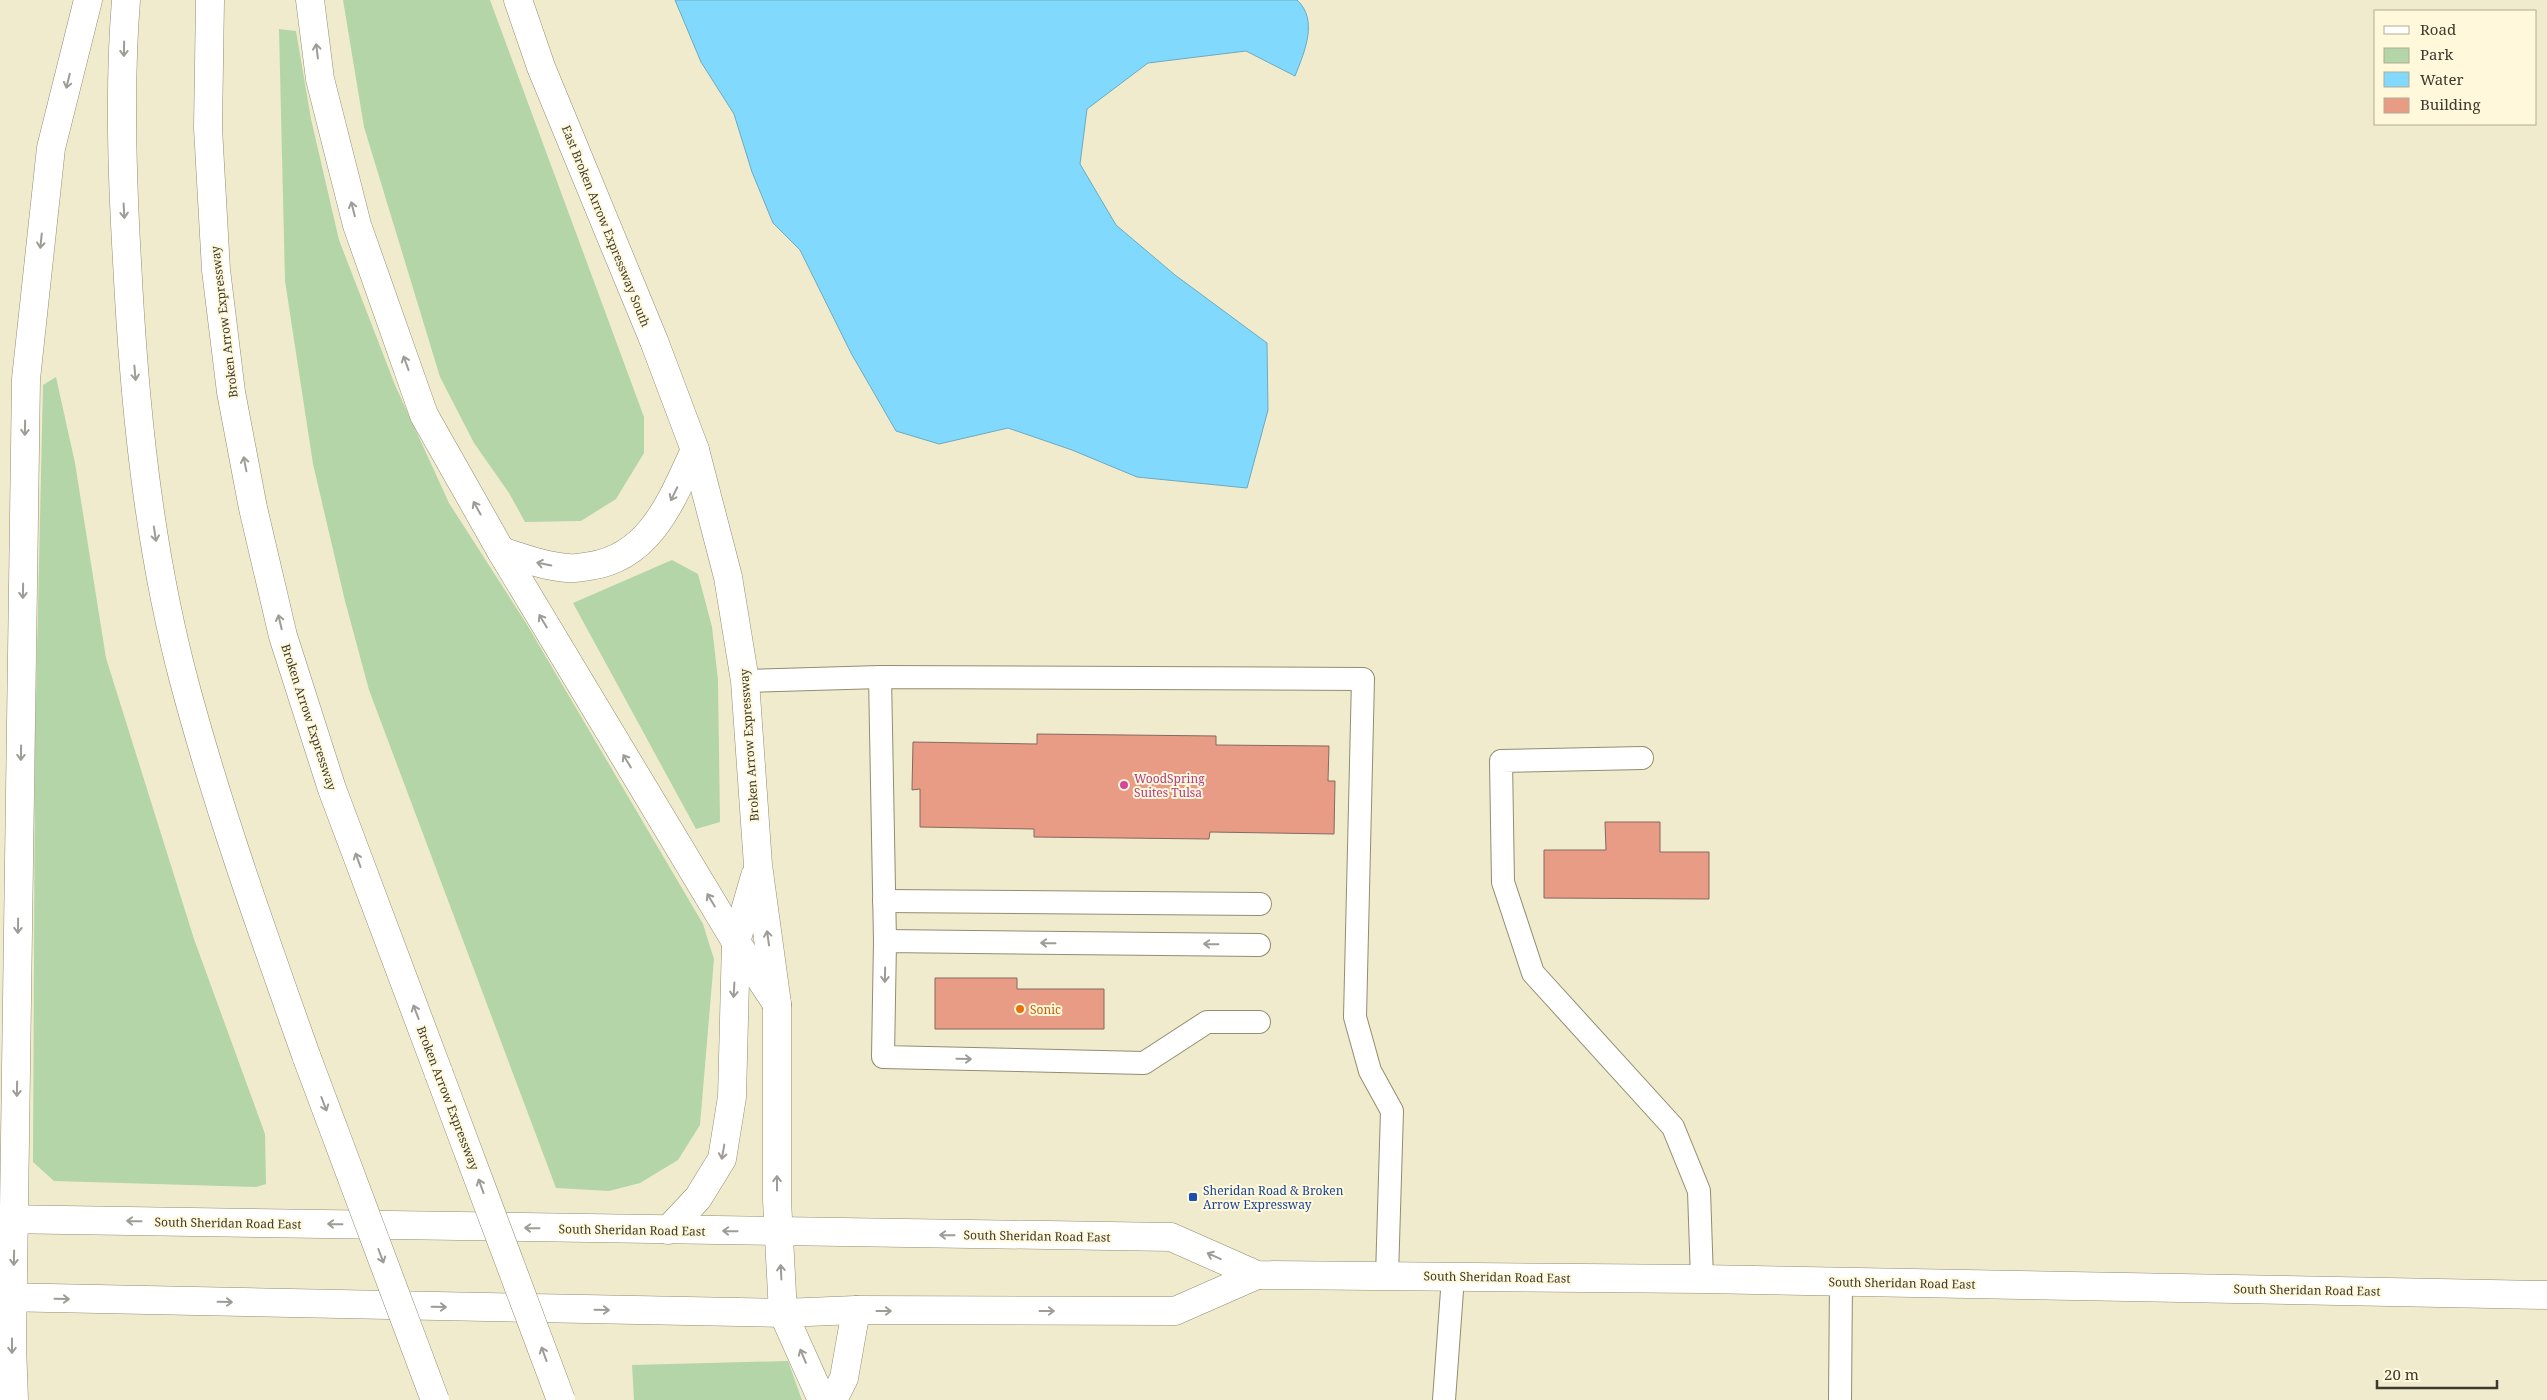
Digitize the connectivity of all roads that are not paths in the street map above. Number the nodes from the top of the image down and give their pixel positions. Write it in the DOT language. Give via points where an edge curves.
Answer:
graph roads {
  1 [pos="88,0"];
  2 [pos="126,0"];
  3 [pos="210,0"];
  4 [pos="310,0"];
  5 [pos="518,0"];
  6 [pos="696,450"];
  7 [pos="501,551"];
  8 [pos="880,676"];
  9 [pos="745,681"];
  10 [pos="1642,758"];
  11 [pos="758,865"];
  12 [pos="884,901"];
  13 [pos="1260,904"];
  14 [pos="885,941"];
  15 [pos="736,942"];
  16 [pos="1260,945"];
  17 [pos="777,1004"];
  18 [pos="1260,1022"];
  19 [pos="8,1219"];
  20 [pos="668,1230"];
  21 [pos="778,1232"];
  22 [pos="1257,1275"];
  23 [pos="1387,1276"];
  24 [pos="1452,1277"];
  25 [pos="1702,1279"];
  26 [pos="1841,1282"];
  27 [pos="2547,1295"];
  28 [pos="7,1297"];
  29 [pos="856,1310"];
  30 [pos="783,1313"];
  31 [pos="14,1400"];
  32 [pos="436,1400"];
  33 [pos="561,1400"];
  34 [pos="822,1400"];
  35 [pos="833,1400"];
  36 [pos="1444,1400"];
  37 [pos="1840,1400"];
  1 -- 19 [label="main road, one-way" via="51,148 26,379"];
  2 -- 32 [label="main road, one-way, bridge" via="123,184 130,321 142,449 161,572 183,680 258,920"];
  33 -- 3 [label="main road, Broken Arrow Expressway, one-way, bridge" via="332,789 283,636 253,508 231,392 216,270 208,128"];
  7 -- 4 [label="main road, one-way" via="424,415 357,226 320,79"];
  5 -- 6 [label="main road, East Broken Arrow Expressway South" via="541,67"];
  6 -- 7 [label="main road, one-way" via="669,505 650,533 628,554 600,564 569,569 539,564"];
  6 -- 9 [label="main road, Broken Arrow Expressway" via="728,577"];
  15 -- 7 [label="main road, one-way"];
  8 -- 9 [label="lane"];
  8 -- 12 [label="lane"];
  8 -- 23 [label="lane" via="1363,679 1355,1017 1370,1072 1392,1111"];
  9 -- 11 [label="main road, Broken Arrow Expressway"];
  10 -- 25 [label="lane" via="1501,761 1503,882 1533,973 1673,1127 1699,1191"];
  11 -- 15 [label="main road, Broken Arrow Expressway"];
  17 -- 11 [label="main road, Broken Arrow Expressway, one-way"];
  12 -- 13 [label="lane"];
  12 -- 14 [label="lane"];
  16 -- 14 [label="lane, one-way"];
  14 -- 18 [label="lane, one-way" via="883,1057 1144,1063 1207,1022"];
  15 -- 17 [label="main road"];
  15 -- 20 [label="main road, Broken Arrow Expressway, one-way" via="732,1097 722,1160 698,1198"];
  21 -- 17 [label="main road, Broken Arrow Expressway, one-way"];
  20 -- 19 [label="main road, South Sheridan Road East, one-way"];
  19 -- 28 [label="main road, one-way"];
  21 -- 20 [label="main road, South Sheridan Road East, one-way"];
  22 -- 21 [label="main road, South Sheridan Road East, one-way" via="1171,1237"];
  30 -- 21 [label="main road, Broken Arrow Expressway, one-way"];
  22 -- 23 [label="main road, South Sheridan Road East"];
  29 -- 22 [label="main road, South Sheridan Road East, one-way" via="1175,1311"];
  23 -- 24 [label="main road, South Sheridan Road East"];
  24 -- 25 [label="main road, South Sheridan Road East"];
  24 -- 36 [label="lane"];
  25 -- 26 [label="main road, South Sheridan Road East"];
  26 -- 27 [label="main road, South Sheridan Road East"];
  26 -- 37 [label="lane"];
  28 -- 30 [label="main road, South Sheridan Road East, one-way"];
  28 -- 31 [label="main road, one-way"];
  29 -- 30 [label="main road, South Sheridan Road East"];
  29 -- 35 [label="main road" via="844,1378"];
  34 -- 30 [label="main road, one-way"];
}
